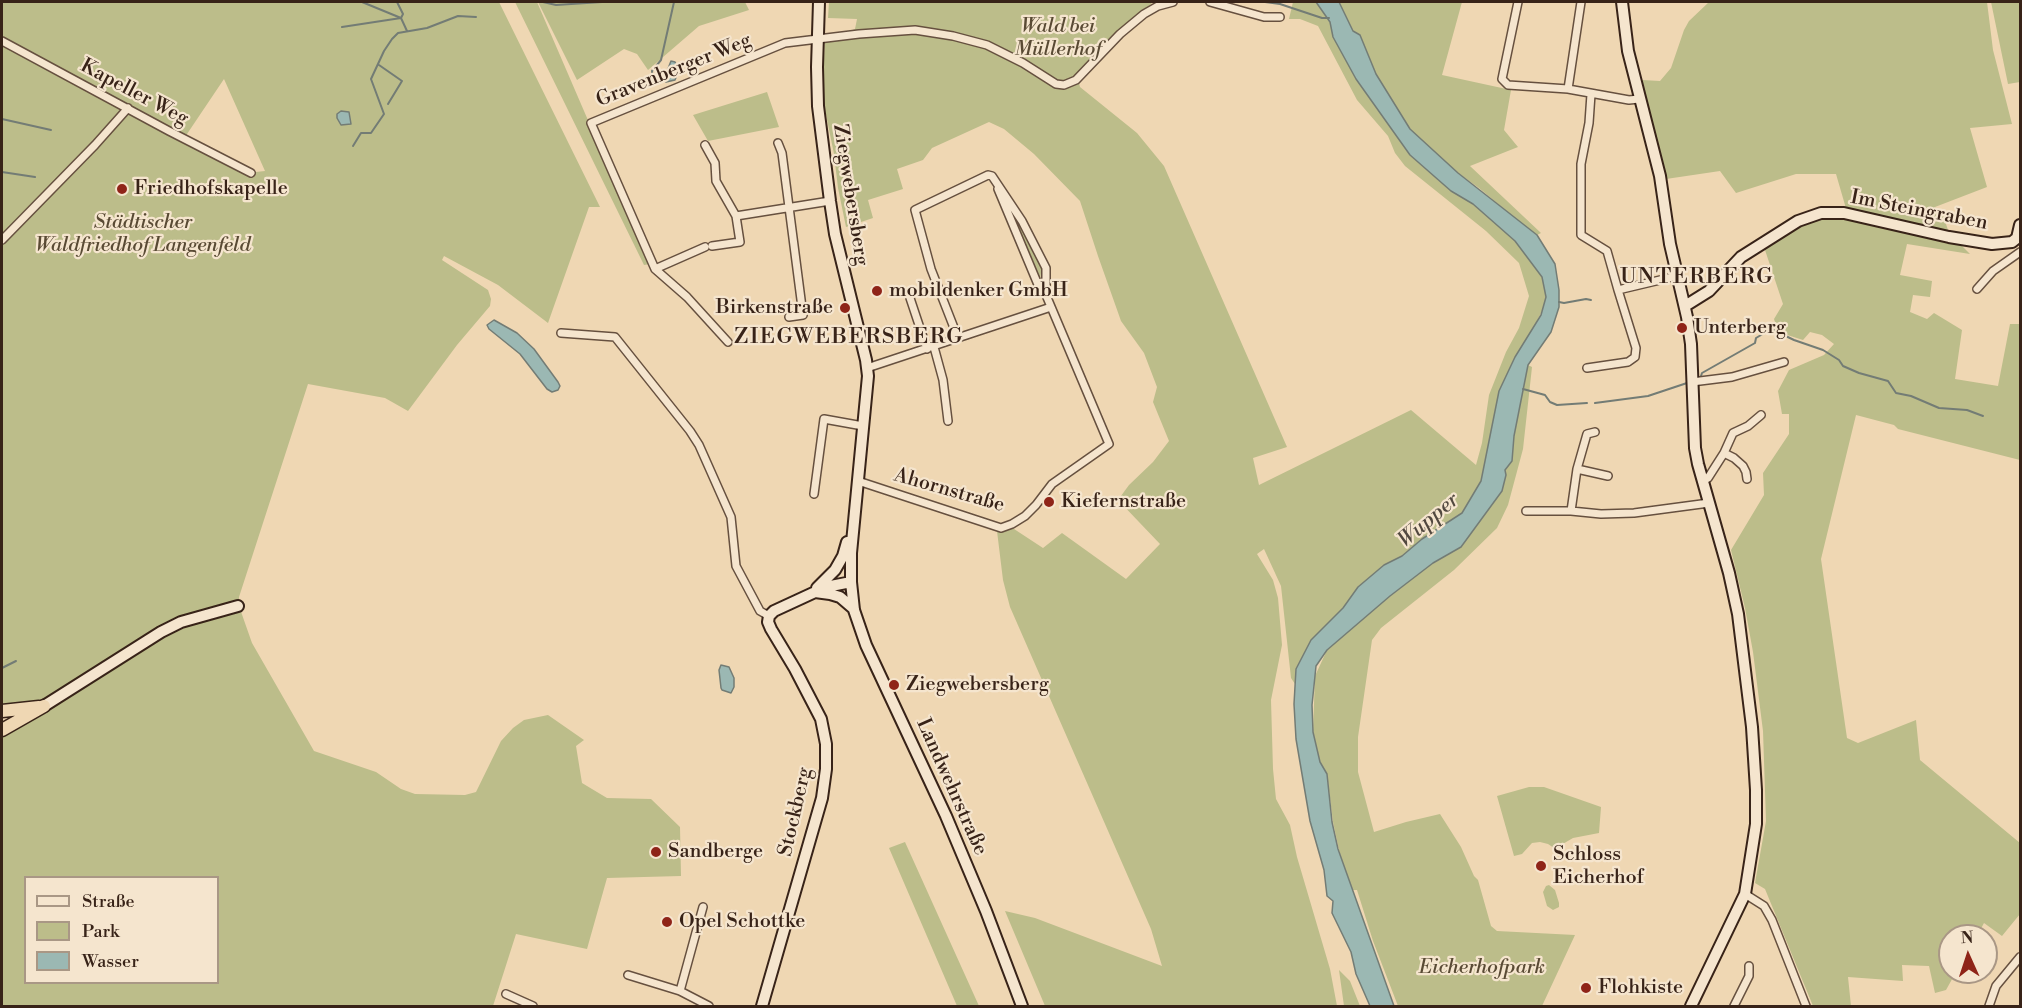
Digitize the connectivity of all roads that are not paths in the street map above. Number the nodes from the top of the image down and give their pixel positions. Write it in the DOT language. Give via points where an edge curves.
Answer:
graph roads {
  1 [pos="819,2"];
  2 [pos="1173,2"];
  3 [pos="1210,2"];
  4 [pos="1518,2"];
  5 [pos="1581,2"];
  6 [pos="1622,2"];
  7 [pos="1280,17"];
  8 [pos="818,38"];
  9 [pos="2,41"];
  10 [pos="1568,89"];
  11 [pos="1591,94"];
  12 [pos="1640,99"];
  13 [pos="128,108"];
  14 [pos="778,143"];
  15 [pos="705,145"];
  16 [pos="251,173"];
  17 [pos="996,182"];
  18 [pos="830,201"];
  19 [pos="789,207"];
  20 [pos="736,216"];
  21 [pos="2020,225"];
  22 [pos="2,240"];
  23 [pos="2020,252"];
  24 [pos="655,269"];
  25 [pos="1677,276"];
  26 [pos="1977,289"];
  27 [pos="1618,290"];
  28 [pos="1046,295"];
  29 [pos="910,298"];
  30 [pos="1685,306"];
  31 [pos="1051,307"];
  32 [pos="789,317"];
  33 [pos="561,333"];
  34 [pos="958,338"];
  35 [pos="728,342"];
  36 [pos="931,348"];
  37 [pos="1784,362"];
  38 [pos="867,368"];
  39 [pos="1587,368"];
  40 [pos="1692,382"];
  41 [pos="1761,415"];
  42 [pos="948,421"];
  43 [pos="863,426"];
  44 [pos="1595,432"];
  45 [pos="1724,453"];
  46 [pos="1577,469"];
  47 [pos="1608,476"];
  48 [pos="1746,479"];
  49 [pos="858,481"];
  50 [pos="1702,481"];
  51 [pos="814,494"];
  52 [pos="1709,503"];
  53 [pos="1526,511"];
  54 [pos="1571,511"];
  55 [pos="853,522"];
  56 [pos="851,582"];
  57 [pos="812,592"];
  58 [pos="238,606"];
  59 [pos="854,609"];
  60 [pos="772,614"];
  61 [pos="44,706"];
  62 [pos="2,711"];
  63 [pos="2,730"];
  64 [pos="1745,894"];
  65 [pos="703,907"];
  66 [pos="2020,957"];
  67 [pos="1749,966"];
  68 [pos="628,975"];
  69 [pos="681,991"];
  70 [pos="506,994"];
  71 [pos="533,1006"];
  72 [pos="709,1006"];
  73 [pos="762,1006"];
  74 [pos="1022,1006"];
  75 [pos="1690,1006"];
  76 [pos="1734,1006"];
  77 [pos="1806,1006"];
  78 [pos="1989,1006"];
  1 -- 8 [label="main road, Ziegwebersberg"];
  2 -- 8 [label="street" via="1144,14 1076,80 1064,85 987,45 953,36 915,30"];
  3 -- 7 [label="street" via="1264,17"];
  4 -- 10 [label="street" via="1502,79 1508,86"];
  5 -- 10 [label="street"];
  6 -- 12 [label="main road" via="1628,51"];
  8 -- 18 [label="main road, Ziegwebersberg" via="818,106"];
  8 -- 24 [label="street, Gravenberger Weg" via="784,43 591,123"];
  9 -- 13 [label="street, Kapeller Weg"];
  10 -- 11 [label="street"];
  11 -- 12 [label="street"];
  11 -- 27 [label="street" via="1581,164 1581,235 1607,251"];
  12 -- 25 [label="main road" via="1660,176"];
  13 -- 16 [label="street, Kapeller Weg"];
  13 -- 22 [label="street"];
  14 -- 19 [label="street"];
  15 -- 20 [label="street" via="715,163 716,181"];
  17 -- 28 [label="street" via="1039,287"];
  17 -- 28 [label="street" via="1046,268"];
  17 -- 34 [label="street" via="988,175 915,210 931,269"];
  18 -- 19 [label="street"];
  18 -- 38 [label="main road, Ziegwebersberg"];
  19 -- 20 [label="street"];
  19 -- 32 [label="street" via="803,315"];
  20 -- 24 [label="street" via="740,242 709,246"];
  21 -- 30 [label="main road, Im Steingraben" via="2012,242 1992,244 1844,213 1821,213 1798,221 1741,257 1708,291"];
  23 -- 26 [label="street"];
  24 -- 35 [label="street, Gravenberger Weg"];
  25 -- 27 [label="street"];
  25 -- 30 [label="main road"];
  27 -- 39 [label="street" via="1635,357 1628,362"];
  28 -- 31 [label="street"];
  29 -- 36 [label="street"];
  30 -- 40 [label="main road"];
  31 -- 34 [label="street"];
  31 -- 49 [label="street, Ahornstraße" via="1109,444 1052,484 1025,516 1001,528"];
  33 -- 60 [label="street" via="615,337 690,431 731,517 736,566 760,610"];
  34 -- 36 [label="street"];
  36 -- 38 [label="street"];
  36 -- 42 [label="street" via="943,380"];
  37 -- 40 [label="street" via="1732,378"];
  38 -- 43 [label="main road, Ziegwebersberg"];
  40 -- 50 [label="main road" via="1695,448"];
  41 -- 45 [label="street" via="1733,433"];
  43 -- 49 [label="main road, Ziegwebersberg"];
  43 -- 51 [label="street" via="825,419"];
  44 -- 46 [label="street" via="1587,434"];
  45 -- 48 [label="street" via="1743,466"];
  45 -- 50 [label="street"];
  46 -- 47 [label="street"];
  46 -- 54 [label="street"];
  49 -- 55 [label="main road, Ziegwebersberg"];
  50 -- 52 [label="main road"];
  52 -- 54 [label="street" via="1634,513"];
  52 -- 64 [label="main road" via="1738,614 1751,714 1756,824"];
  53 -- 54 [label="street"];
  55 -- 56 [label="main road, Ziegwebersberg"];
  55 -- 57 [label="main road" via="840,563"];
  56 -- 57 [label="main road"];
  56 -- 59 [label="main road, Landwehrstraße"];
  57 -- 59 [label="main road" via="840,597"];
  57 -- 60 [label="main road"];
  58 -- 61 [label="main road" via="181,622 161,632"];
  59 -- 74 [label="main road, Landwehrstraße" via="866,645 946,816"];
  60 -- 73 [label="main road, Stockberg" via="768,622 771,629 821,719 826,769 822,798"];
  61 -- 62 [label="highway"];
  61 -- 63 [label="highway"];
  64 -- 75 [label="main road"];
  64 -- 77 [label="street" via="1764,906 1772,920"];
  65 -- 69 [label="street"];
  66 -- 78 [label="street" via="1996,986"];
  67 -- 76 [label="street" via="1749,976"];
  68 -- 69 [label="street"];
  69 -- 72 [label="street"];
  70 -- 71 [label="street"];
}
